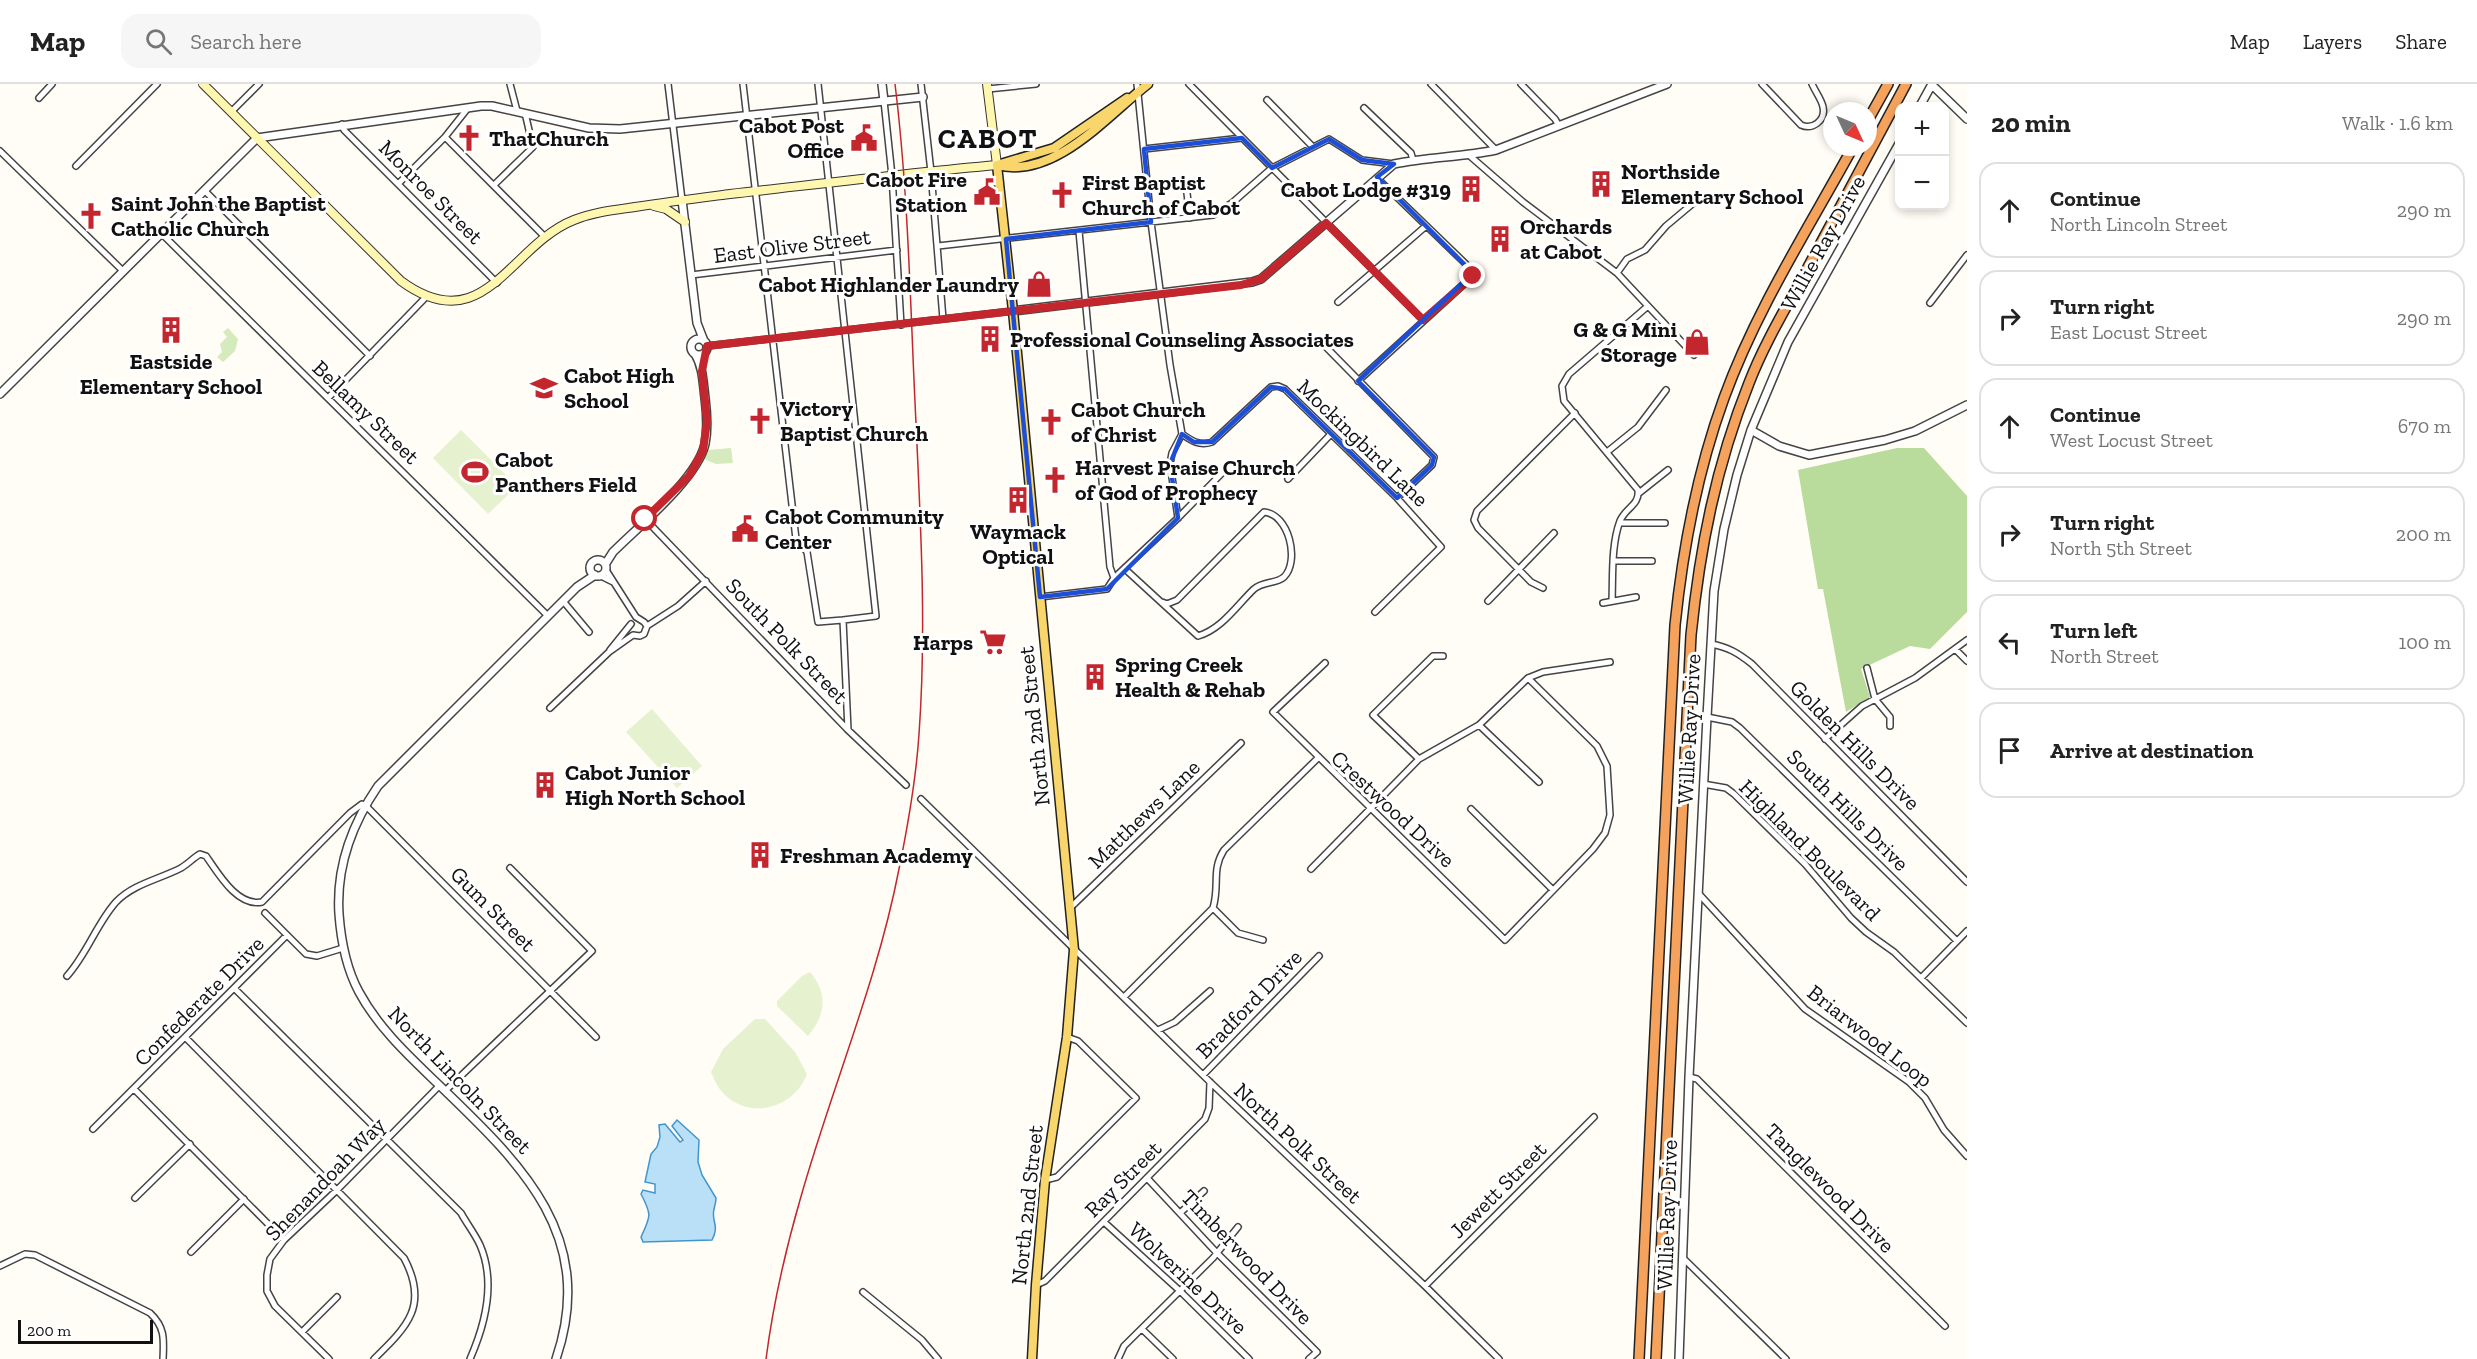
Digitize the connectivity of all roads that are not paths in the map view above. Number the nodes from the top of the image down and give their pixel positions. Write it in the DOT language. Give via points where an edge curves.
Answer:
graph roads {
  1 [pos="51,84"];
  2 [pos="157,84"];
  3 [pos="203,84"];
  4 [pos="259,84"];
  5 [pos="510,84"];
  6 [pos="668,84"];
  7 [pos="743,84"];
  8 [pos="818,84"];
  9 [pos="882,84"];
  10 [pos="921,84"];
  11 [pos="1036,84"];
  12 [pos="1148,84"];
  13 [pos="1189,84"];
  14 [pos="1431,84"];
  15 [pos="1521,84"];
  16 [pos="1667,84"];
  17 [pos="1762,84"];
  18 [pos="1812,84"];
  19 [pos="1888,84"];
  20 [pos="1906,84"];
  21 [pos="1932,85"];
  22 [pos="987,87"];
  23 [pos="1138,88"];
  24 [pos="923,97"];
  25 [pos="39,98"];
  26 [pos="1267,100"];
  27 [pos="884,101"];
  28 [pos="1922,102"];
  29 [pos="1877,104"];
  30 [pos="469,107"];
  31 [pos="820,108"];
  32 [pos="1364,108"];
  33 [pos="231,112"];
  34 [pos="521,112"];
  35 [pos="746,116"];
  36 [pos="1967,119"];
  37 [pos="673,123"];
  38 [pos="342,124"];
  39 [pos="1558,126"];
  40 [pos="445,136"];
  41 [pos="256,138"];
  42 [pos="1242,138"];
  43 [pos="1312,146"];
  44 [pos="1144,148"];
  45 [pos="1895,149"];
  46 [pos="1496,150"];
  47 [pos="0,151"];
  48 [pos="1470,156"];
  49 [pos="1848,156"];
  50 [pos="1413,160"];
  51 [pos="1394,164"];
  52 [pos="997,165"];
  53 [pos="76,166"];
  54 [pos="1272,168"];
  55 [pos="931,172"];
  56 [pos="892,176"];
  57 [pos="1377,178"];
  58 [pos="399,183"];
  59 [pos="828,184"];
  60 [pos="494,185"];
  61 [pos="1186,185"];
  62 [pos="204,190"];
  63 [pos="756,191"];
  64 [pos="682,200"];
  65 [pos="1697,200"];
  66 [pos="646,205"];
  67 [pos="1190,218"];
  68 [pos="686,222"];
  69 [pos="1151,222"];
  70 [pos="1326,223"];
  71 [pos="1426,226"];
  72 [pos="1078,231"];
  73 [pos="161,233"];
  74 [pos="545,237"];
  75 [pos="1006,239"];
  76 [pos="938,246"];
  77 [pos="897,250"];
  78 [pos="1967,255"];
  79 [pos="836,257"];
  80 [pos="764,265"];
  81 [pos="123,271"];
  82 [pos="1374,272"];
  83 [pos="1617,273"];
  84 [pos="691,275"];
  85 [pos="497,283"];
  86 [pos="1161,294"];
  87 [pos="427,296"];
  88 [pos="1338,302"];
  89 [pos="1930,303"];
  90 [pos="1087,304"];
  91 [pos="1648,306"];
  92 [pos="1013,311"];
  93 [pos="943,319"];
  94 [pos="1423,320"];
  95 [pos="696,323"];
  96 [pos="901,325"];
  97 [pos="846,332"];
  98 [pos="773,338"];
  99 [pos="693,342"];
  100 [pos="1321,342"];
  101 [pos="706,346"];
  102 [pos="695,354"];
  103 [pos="1694,355"];
  104 [pos="370,356"];
  105 [pos="702,371"];
  106 [pos="1358,381"];
  107 [pos="1666,390"];
  108 [pos="0,394"];
  109 [pos="328,398"];
  110 [pos="1967,405"];
  111 [pos="1575,413"];
  112 [pos="1751,430"];
  113 [pos="1182,434"];
  114 [pos="1331,434"];
  115 [pos="1607,453"];
  116 [pos="1668,470"];
  117 [pos="1224,471"];
  118 [pos="1288,479"];
  119 [pos="1639,494"];
  120 [pos="1397,498"];
  121 [pos="1178,518"];
  122 [pos="645,519"];
  123 [pos="1620,523"];
  124 [pos="1665,523"];
  125 [pos="1554,533"];
  126 [pos="1614,561"];
  127 [pos="1652,561"];
  128 [pos="600,569"];
  129 [pos="1125,569"];
  130 [pos="1519,569"];
  131 [pos="1114,578"];
  132 [pos="706,581"];
  133 [pos="1543,588"];
  134 [pos="1040,597"];
  135 [pos="1636,597"];
  136 [pos="1177,600"];
  137 [pos="562,601"];
  138 [pos="1488,601"];
  139 [pos="1612,601"];
  140 [pos="1162,602"];
  141 [pos="1603,603"];
  142 [pos="631,609"];
  143 [pos="1375,612"];
  144 [pos="548,616"];
  145 [pos="1174,616"];
  146 [pos="843,620"];
  147 [pos="643,622"];
  148 [pos="631,624"];
  149 [pos="589,632"];
  150 [pos="633,635"];
  151 [pos="1967,640"];
  152 [pos="1711,644"];
  153 [pos="1955,649"];
  154 [pos="609,652"];
  155 [pos="1443,656"];
  156 [pos="1967,661"];
  157 [pos="1610,662"];
  158 [pos="1325,663"];
  159 [pos="1867,668"];
  160 [pos="1528,678"];
  161 [pos="1875,699"];
  162 [pos="550,708"];
  163 [pos="1707,717"];
  164 [pos="1479,725"];
  165 [pos="1890,726"];
  166 [pos="848,730"];
  167 [pos="1825,738"];
  168 [pos="1241,743"];
  169 [pos="1319,757"];
  170 [pos="1419,759"];
  171 [pos="1539,782"];
  172 [pos="906,784"];
  173 [pos="1703,784"];
  174 [pos="921,799"];
  175 [pos="365,805"];
  176 [pos="1371,808"];
  177 [pos="1472,809"];
  178 [pos="510,868"];
  179 [pos="1311,869"];
  180 [pos="1967,882"];
  181 [pos="1553,890"];
  182 [pos="1699,894"];
  183 [pos="1070,908"];
  184 [pos="1213,908"];
  185 [pos="265,913"];
  186 [pos="1967,931"];
  187 [pos="287,935"];
  188 [pos="1263,940"];
  189 [pos="1957,941"];
  190 [pos="342,948"];
  191 [pos="1074,950"];
  192 [pos="1319,956"];
  193 [pos="67,976"];
  194 [pos="1921,978"];
  195 [pos="235,989"];
  196 [pos="551,990"];
  197 [pos="1210,991"];
  198 [pos="1124,997"];
  199 [pos="1966,1020"];
  200 [pos="1158,1030"];
  201 [pos="596,1037"];
  202 [pos="1067,1037"];
  203 [pos="186,1038"];
  204 [pos="1203,1075"];
  205 [pos="1689,1077"];
  206 [pos="1210,1082"];
  207 [pos="442,1088"];
  208 [pos="134,1089"];
  209 [pos="1594,1117"];
  210 [pos="93,1129"];
  211 [pos="387,1138"];
  212 [pos="190,1144"];
  213 [pos="1967,1156"];
  214 [pos="1147,1178"];
  215 [pos="1045,1180"];
  216 [pos="337,1190"];
  217 [pos="1204,1191"];
  218 [pos="135,1198"];
  219 [pos="244,1199"];
  220 [pos="1180,1213"];
  221 [pos="1104,1222"];
  222 [pos="1238,1227"];
  223 [pos="284,1240"];
  224 [pos="191,1252"];
  225 [pos="1216,1252"];
  226 [pos="1684,1259"];
  227 [pos="0,1266"];
  228 [pos="1660,1279"];
  229 [pos="1036,1284"];
  230 [pos="1425,1286"];
  231 [pos="1180,1291"];
  232 [pos="863,1292"];
  233 [pos="337,1298"];
  234 [pos="1945,1326"];
  235 [pos="1143,1329"];
  236 [pos="302,1332"];
  237 [pos="163,1359"];
  238 [pos="328,1359"];
  239 [pos="374,1359"];
  240 [pos="470,1359"];
  241 [pos="556,1359"];
  242 [pos="938,1359"];
  243 [pos="1032,1359"];
  244 [pos="1118,1359"];
  245 [pos="1173,1359"];
  246 [pos="1249,1359"];
  247 [pos="1309,1359"];
  248 [pos="1499,1359"];
  249 [pos="1637,1359"];
  250 [pos="1656,1359"];
  251 [pos="1661,1359"];
  252 [pos="1679,1359"];
  253 [pos="1786,1359"];
  1 -- 25 [label="street"];
  2 -- 53 [label="street"];
  3 -- 33 [label="main road"];
  4 -- 33 [label="street"];
  5 -- 34 [label="street"];
  6 -- 37 [label="street"];
  7 -- 35 [label="street"];
  8 -- 31 [label="street"];
  9 -- 27 [label="street"];
  10 -- 24 [label="street"];
  11 -- 22 [label="street"];
  12 -- 23 [label="main road"];
  13 -- 42 [label="street"];
  14 -- 46 [label="street"];
  15 -- 39 [label="street" via="1556,119"];
  16 -- 39 [label="street"];
  17 -- 18 [label="street" via="1807,128 1820,122 1824,108"];
  19 -- 29 [label="highway"];
  20 -- 228 [label="highway" via="1749,381 1706,525 1692,635"];
  21 -- 28 [label="street"];
  21 -- 36 [label="street"];
  22 -- 52 [label="main road, North 2nd Street"];
  23 -- 44 [label="street"];
  23 -- 52 [label="main road" via="1054,148"];
  24 -- 27 [label="street"];
  24 -- 55 [label="street"];
  26 -- 43 [label="street"];
  27 -- 31 [label="street"];
  27 -- 56 [label="street"];
  30 -- 34 [label="street" via="492,106"];
  30 -- 38 [label="street"];
  30 -- 40 [label="street"];
  31 -- 35 [label="street"];
  31 -- 59 [label="street"];
  32 -- 50 [label="street" via="1411,153"];
  33 -- 41 [label="main road"];
  34 -- 37 [label="street" via="589,128"];
  34 -- 60 [label="street" via="533,147"];
  35 -- 37 [label="street"];
  35 -- 63 [label="street"];
  37 -- 64 [label="street"];
  38 -- 41 [label="street"];
  38 -- 58 [label="street, Monroe Street"];
  39 -- 46 [label="street"];
  40 -- 58 [label="street"];
  40 -- 60 [label="street"];
  41 -- 62 [label="street"];
  41 -- 87 [label="main road" via="401,281"];
  42 -- 44 [label="street"];
  42 -- 54 [label="street"];
  43 -- 51 [label="street" via="1329,139 1362,160"];
  43 -- 54 [label="street"];
  44 -- 69 [label="street"];
  45 -- 112 [label="street, Willie Ray Drive" via="1788,342"];
  46 -- 48 [label="street"];
  47 -- 81 [label="street"];
  48 -- 50 [label="street"];
  48 -- 83 [label="street"];
  49 -- 249 [label="highway" via="1760,316 1724,398 1706,453 1683,556 1675,625"];
  50 -- 51 [label="street"];
  51 -- 57 [label="street"];
  52 -- 55 [label="main road"];
  52 -- 75 [label="main road, North 2nd Street"];
  54 -- 67 [label="street" via="1213,215"];
  54 -- 70 [label="street"];
  55 -- 56 [label="main road"];
  55 -- 76 [label="street"];
  56 -- 59 [label="main road"];
  56 -- 77 [label="street"];
  57 -- 70 [label="street"];
  57 -- 71 [label="street"];
  58 -- 85 [label="street, Monroe Street"];
  59 -- 63 [label="main road"];
  59 -- 79 [label="street"];
  60 -- 74 [label="street"];
  61 -- 67 [label="street"];
  62 -- 73 [label="street"];
  62 -- 104 [label="street"];
  63 -- 64 [label="main road"];
  63 -- 80 [label="street"];
  64 -- 66 [label="main road"];
  64 -- 68 [label="street, North Lincoln Street"];
  65 -- 83 [label="street" via="1645,250 1627,259"];
  66 -- 68 [label="main road" via="666,208"];
  66 -- 74 [label="main road" via="596,212"];
  67 -- 69 [label="street"];
  68 -- 84 [label="street, North Lincoln Street"];
  69 -- 72 [label="street"];
  69 -- 86 [label="street"];
  70 -- 82 [label="street"];
  70 -- 86 [label="street" via="1261,279"];
  71 -- 82 [label="street"];
  71 -- 94 [label="street" via="1471,269 1473,276"];
  72 -- 75 [label="street"];
  72 -- 90 [label="street"];
  73 -- 81 [label="street"];
  73 -- 109 [label="street, Bellamy Street"];
  74 -- 85 [label="main road"];
  75 -- 76 [label="street"];
  75 -- 92 [label="main road, North 2nd Street"];
  76 -- 93 [label="street"];
  77 -- 79 [label="street, East Olive Street"];
  77 -- 96 [label="street"];
  78 -- 89 [label="street"];
  79 -- 80 [label="street, East Olive Street"];
  79 -- 97 [label="street"];
  80 -- 84 [label="street, East Olive Street"];
  80 -- 98 [label="street"];
  81 -- 108 [label="street"];
  82 -- 88 [label="street"];
  82 -- 94 [label="street"];
  83 -- 91 [label="street"];
  84 -- 95 [label="street, North Lincoln Street"];
  85 -- 87 [label="main road" via="467,298 442,300"];
  86 -- 90 [label="street"];
  86 -- 113 [label="street"];
  87 -- 104 [label="street"];
  90 -- 92 [label="street"];
  90 -- 131 [label="street"];
  91 -- 103 [label="street"];
  91 -- 111 [label="street" via="1564,381 1564,401"];
  92 -- 93 [label="street"];
  92 -- 134 [label="main road, North 2nd Street"];
  93 -- 96 [label="street"];
  94 -- 106 [label="street"];
  95 -- 99 [label="street, North Lincoln Street"];
  95 -- 101 [label="street, North Lincoln Street"];
  96 -- 97 [label="street"];
  97 -- 98 [label="street"];
  97 -- 146 [label="street" via="876,616"];
  98 -- 101 [label="street"];
  98 -- 146 [label="street" via="796,539 807,552 818,622"];
  99 -- 101 [label="street" via="699,339"];
  99 -- 102 [label="street, North Lincoln Street"];
  100 -- 106 [label="street"];
  101 -- 102 [label="street" via="700,355"];
  101 -- 105 [label="street, North Lincoln Street"];
  102 -- 105 [label="street, North Lincoln Street"];
  104 -- 109 [label="street"];
  105 -- 122 [label="street, North Lincoln Street" via="707,421 703,451 689,476"];
  106 -- 120 [label="street" via="1437,463"];
  107 -- 115 [label="street" via="1638,427"];
  109 -- 144 [label="street, Bellamy Street"];
  110 -- 112 [label="street" via="1915,431 1809,455 1779,446"];
  111 -- 115 [label="street"];
  111 -- 130 [label="street" via="1477,511 1474,520 1478,528"];
  112 -- 152 [label="street, Willie Ray Drive" via="1724,529"];
  113 -- 114 [label="street, Mockingbird Lane" via="1203,445 1212,442 1271,387 1278,386"];
  113 -- 121 [label="street" via="1170,464"];
  114 -- 118 [label="street"];
  114 -- 120 [label="street, Mockingbird Lane"];
  115 -- 119 [label="street"];
  116 -- 119 [label="street"];
  117 -- 121 [label="street"];
  119 -- 123 [label="street"];
  120 -- 143 [label="street, Mockingbird Lane" via="1442,547"];
  121 -- 129 [label="street"];
  122 -- 128 [label="street, North Lincoln Street"];
  122 -- 132 [label="street, South Polk Street"];
  123 -- 124 [label="street"];
  123 -- 126 [label="street"];
  125 -- 130 [label="street"];
  126 -- 127 [label="street"];
  126 -- 139 [label="street"];
  128 -- 137 [label="street, North Lincoln Street"];
  128 -- 142 [label="street" via="624,595"];
  129 -- 131 [label="street"];
  129 -- 140 [label="street"];
  130 -- 133 [label="street"];
  130 -- 138 [label="street"];
  131 -- 134 [label="street" via="1107,590 1100,592"];
  132 -- 147 [label="street" via="659,618"];
  132 -- 166 [label="street, South Polk Street"];
  134 -- 183 [label="main road, North 2nd Street"];
  135 -- 139 [label="street"];
  136 -- 140 [label="street"];
  136 -- 145 [label="street"];
  136 -- 145 [label="street" via="1257,516 1270,513 1285,526 1290,559 1284,576 1256,587 1205,634 1191,633"];
  137 -- 144 [label="street, North Lincoln Street"];
  137 -- 149 [label="street"];
  139 -- 141 [label="street"];
  140 -- 145 [label="street"];
  142 -- 147 [label="street"];
  142 -- 148 [label="street"];
  144 -- 175 [label="street, North Lincoln Street" via="394,768"];
  146 -- 166 [label="street"];
  147 -- 148 [label="street"];
  147 -- 150 [label="street" via="642,636"];
  148 -- 150 [label="street"];
  148 -- 154 [label="street"];
  150 -- 154 [label="street"];
  151 -- 153 [label="street"];
  152 -- 163 [label="street, Willie Ray Drive"];
  152 -- 167 [label="street, Golden Hills Drive" via="1738,652"];
  153 -- 156 [label="street"];
  153 -- 161 [label="street" via="1915,678"];
  154 -- 162 [label="street"];
  155 -- 170 [label="street" via="1433,656 1373,715"];
  157 -- 160 [label="street" via="1543,672"];
  158 -- 169 [label="street" via="1273,712"];
  159 -- 161 [label="street"];
  160 -- 164 [label="street"];
  160 -- 181 [label="street" via="1597,746 1607,766 1610,787 1610,815 1605,833"];
  161 -- 165 [label="street" via="1890,717"];
  161 -- 167 [label="street"];
  163 -- 173 [label="street, Willie Ray Drive"];
  163 -- 189 [label="street, South Hills Drive" via="1732,722 1740,728"];
  164 -- 170 [label="street"];
  164 -- 171 [label="street"];
  166 -- 172 [label="street, South Polk Street"];
  167 -- 180 [label="street, Golden Hills Drive"];
  168 -- 183 [label="street, Matthews Lane"];
  169 -- 176 [label="street, Crestwood Drive"];
  169 -- 184 [label="street, Crestwood Drive" via="1224,849 1215,870 1218,891"];
  170 -- 176 [label="street"];
  173 -- 182 [label="street, Willie Ray Drive"];
  173 -- 194 [label="street, Highland Boulevard" via="1726,788 1734,794 1805,864 1851,918"];
  174 -- 191 [label="street"];
  175 -- 190 [label="street, North Lincoln Street" via="347,845 341,872 338,905"];
  175 -- 193 [label="street" via="357,806 262,902 240,896 200,854 182,867 136,888 117,902"];
  175 -- 196 [label="street, Gum Street"];
  176 -- 179 [label="street"];
  176 -- 181 [label="street, Crestwood Drive" via="1505,940"];
  177 -- 181 [label="street"];
  178 -- 196 [label="street, Shenandoah Way" via="592,951"];
  182 -- 205 [label="street, Willie Ray Drive"];
  182 -- 213 [label="street, Briarwood Loop" via="1805,1010 1925,1098 1944,1130"];
  183 -- 191 [label="main road, North 2nd Street"];
  184 -- 188 [label="street" via="1238,933"];
  184 -- 198 [label="street"];
  185 -- 187 [label="street"];
  186 -- 189 [label="street"];
  187 -- 190 [label="street" via="311,956"];
  187 -- 195 [label="street, Confederate Drive"];
  189 -- 194 [label="street"];
  190 -- 207 [label="street, North Lincoln Street" via="366,1005 386,1032"];
  191 -- 198 [label="street, North Polk Street"];
  191 -- 202 [label="main road, North 2nd Street"];
  192 -- 204 [label="street, Bradford Drive"];
  194 -- 199 [label="street, Highland Boulevard"];
  195 -- 203 [label="street, Confederate Drive"];
  195 -- 211 [label="street"];
  196 -- 201 [label="street, Gum Street"];
  196 -- 207 [label="street, Shenandoah Way"];
  197 -- 200 [label="street" via="1175,1022"];
  198 -- 200 [label="street, North Polk Street"];
  200 -- 204 [label="street, North Polk Street"];
  202 -- 215 [label="main road, North 2nd Street"];
  202 -- 215 [label="street" via="1078,1041 1136,1098 1057,1177"];
  203 -- 208 [label="street, Confederate Drive"];
  203 -- 216 [label="street"];
  204 -- 206 [label="street, North Polk Street"];
  205 -- 226 [label="street, Willie Ray Drive"];
  205 -- 234 [label="street, Tanglewood Drive" via="1697,1079"];
  206 -- 214 [label="street, Ray Street" via="1205,1119"];
  206 -- 230 [label="street, North Polk Street"];
  207 -- 211 [label="street, Shenandoah Way"];
  207 -- 241 [label="street, North Lincoln Street" via="523,1172 553,1223 564,1257 567,1298"];
  208 -- 210 [label="street, Confederate Drive"];
  208 -- 212 [label="street"];
  209 -- 230 [label="street, Jewett Street"];
  211 -- 216 [label="street, Shenandoah Way"];
  211 -- 240 [label="street" via="461,1213 481,1246 487,1307"];
  212 -- 218 [label="street"];
  212 -- 219 [label="street"];
  214 -- 220 [label="street, Timberwood Drive"];
  214 -- 221 [label="street, Ray Street"];
  215 -- 229 [label="main road, North 2nd Street"];
  216 -- 223 [label="street, Shenandoah Way"];
  216 -- 239 [label="street" via="404,1258 413,1275 416,1299 410,1318"];
  217 -- 220 [label="street"];
  219 -- 223 [label="street"];
  219 -- 224 [label="street"];
  220 -- 225 [label="street, Timberwood Drive"];
  221 -- 229 [label="street, Ray Street" via="1045,1281"];
  221 -- 231 [label="street, Wolverine Drive"];
  222 -- 225 [label="street"];
  223 -- 236 [label="street, Shenandoah Way" via="270,1259 267,1291 275,1306"];
  225 -- 231 [label="street"];
  225 -- 247 [label="street, Timberwood Drive" via="1317,1352"];
  226 -- 252 [label="street, Willie Ray Drive"];
  226 -- 253 [label="street"];
  227 -- 237 [label="street" via="25,1254 35,1255 150,1313 160,1321 164,1333"];
  228 -- 250 [label="highway"];
  228 -- 251 [label="highway"];
  229 -- 243 [label="main road, North 2nd Street"];
  230 -- 248 [label="street, North Polk Street"];
  231 -- 235 [label="street"];
  231 -- 246 [label="street, Wolverine Drive"];
  232 -- 242 [label="street" via="922,1340"];
  233 -- 236 [label="street"];
  235 -- 244 [label="street" via="1124,1346"];
  235 -- 245 [label="street"];
  236 -- 238 [label="street, Shenandoah Way"];
}
